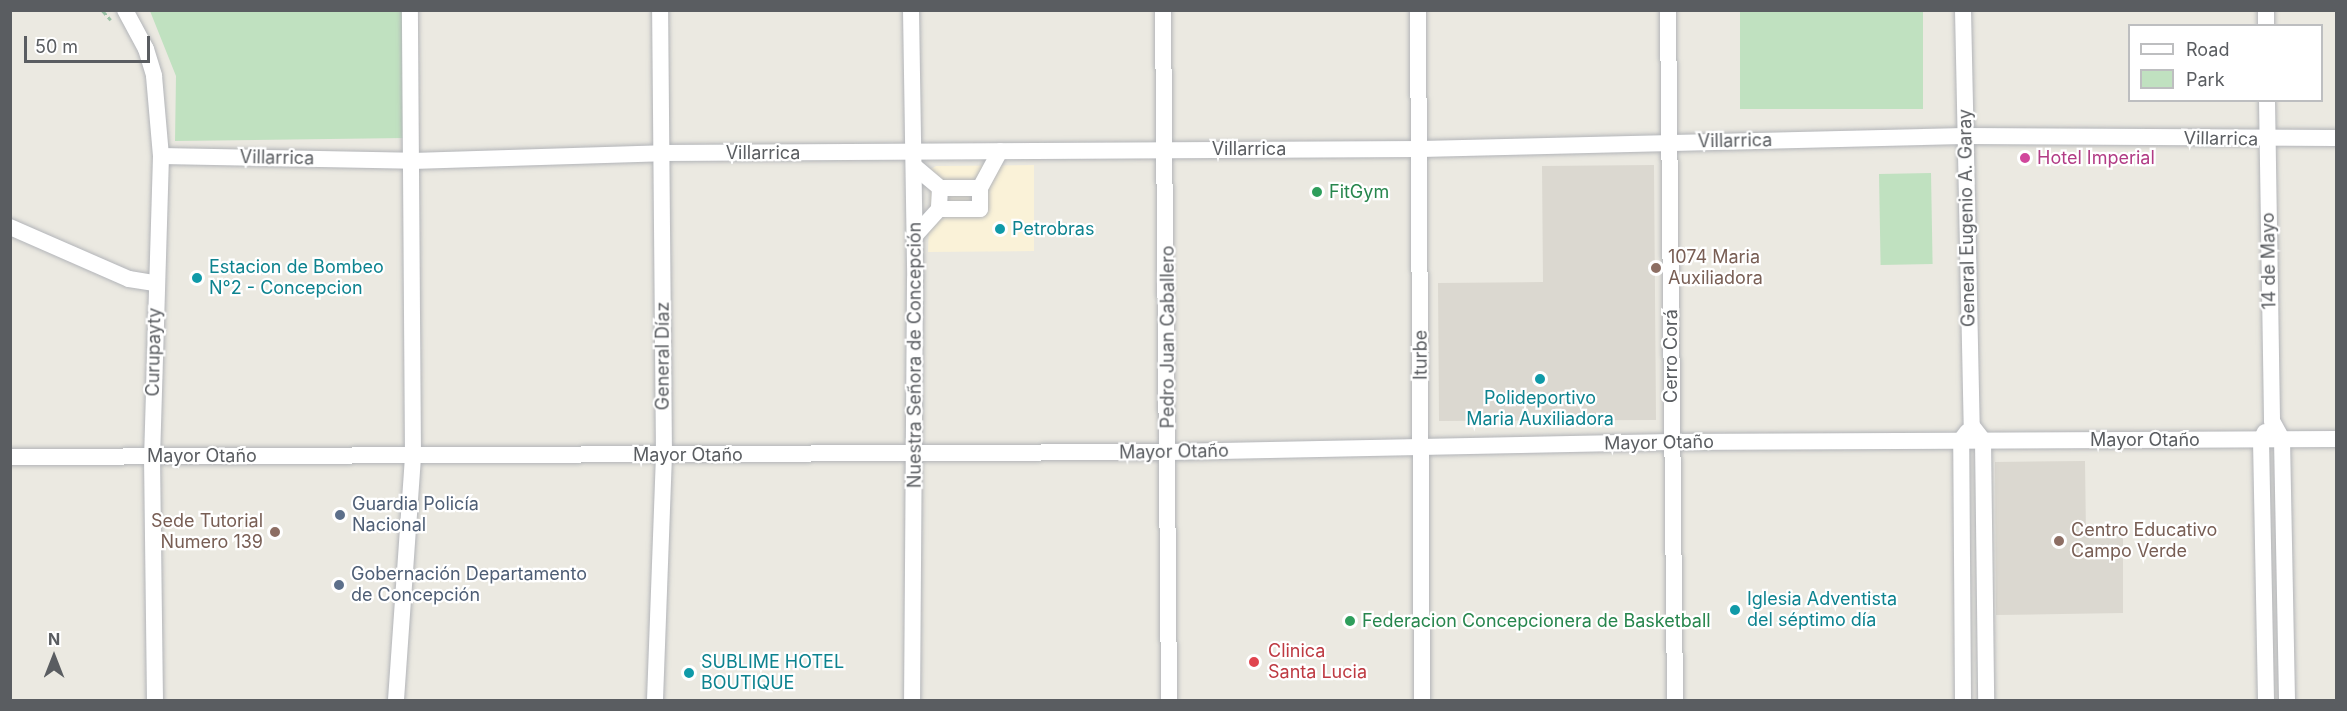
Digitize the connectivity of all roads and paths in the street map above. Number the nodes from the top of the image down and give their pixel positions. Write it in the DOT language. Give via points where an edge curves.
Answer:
graph roads {
  1 [pos="125,10"];
  2 [pos="410,10"];
  3 [pos="660,10"];
  4 [pos="911,10"];
  5 [pos="1163,10"];
  6 [pos="1418,10"];
  7 [pos="1668,10"];
  8 [pos="1963,10"];
  9 [pos="2267,102"];
  10 [pos="1964,136"];
  11 [pos="2337,138"];
  12 [pos="2267,140"];
  13 [pos="1669,143"];
  14 [pos="1421,149"];
  15 [pos="1167,150"];
  16 [pos="999,151"];
  17 [pos="662,153"];
  18 [pos="161,156"];
  19 [pos="914,159"];
  20 [pos="412,161"];
  21 [pos="940,188"];
  22 [pos="980,188"];
  23 [pos="939,209"];
  24 [pos="10,227"];
  25 [pos="915,236"];
  26 [pos="155,283"];
  27 [pos="2272,421"];
  28 [pos="1972,426"];
  29 [pos="2282,439"];
  30 [pos="2337,439"];
  31 [pos="1960,440"];
  32 [pos="1983,440"];
  33 [pos="2261,440"];
  34 [pos="1671,442"];
  35 [pos="1420,448"];
  36 [pos="1169,452"];
  37 [pos="915,453"];
  38 [pos="152,456"];
  39 [pos="413,456"];
  40 [pos="664,456"];
  41 [pos="10,457"];
  42 [pos="154,700"];
  43 [pos="396,700"];
  44 [pos="655,700"];
  45 [pos="912,700"];
  46 [pos="1169,700"];
  47 [pos="1422,700"];
  48 [pos="1675,700"];
  49 [pos="1963,700"];
  50 [pos="1986,700"];
  51 [pos="2266,700"];
  52 [pos="2287,700"];
  1 -- 18 [label="street, Curupayty" via="146,49 154,76"];
  2 -- 20 [label="street"];
  3 -- 17 [label="street, General Díaz"];
  4 -- 19 [label="street, Nuestra Señora de Concepción"];
  5 -- 15 [label="street, Pedro Juan Caballero"];
  6 -- 14 [label="street, Iturbe"];
  7 -- 13 [label="street, Cerro Corá"];
  8 -- 10 [label="street, General Eugenio A. Garay"];
  9 -- 12 [label="street, 14 de Mayo"];
  10 -- 12 [label="street, Villarrica"];
  10 -- 13 [label="street, Villarrica"];
  10 -- 28 [label="street, General Eugenio A. Garay"];
  11 -- 12 [label="street, Villarrica"];
  12 -- 27 [label="street, 14 de Mayo"];
  13 -- 14 [label="street, Villarrica"];
  13 -- 34 [label="street, Cerro Corá"];
  14 -- 15 [label="street, Villarrica"];
  14 -- 35 [label="street, Iturbe"];
  15 -- 16 [label="street, Villarrica"];
  15 -- 36 [label="street, Pedro Juan Caballero"];
  16 -- 19 [label="street, Villarrica"];
  16 -- 22 [label="street"];
  17 -- 19 [label="street, Villarrica"];
  17 -- 20 [label="street, Villarrica"];
  17 -- 40 [label="street, General Díaz"];
  18 -- 20 [label="street, Villarrica"];
  18 -- 26 [label="street, Curupayty"];
  19 -- 21 [label="street"];
  19 -- 25 [label="street, Nuestra Señora de Concepción"];
  20 -- 39 [label="street"];
  21 -- 22 [label="street"];
  21 -- 23 [label="street"];
  22 -- 23 [label="street" via="980,209"];
  23 -- 25 [label="street"];
  24 -- 26 [label="street" via="129,279"];
  25 -- 37 [label="street, Nuestra Señora de Concepción"];
  26 -- 38 [label="street, Curupayty"];
  27 -- 29 [label="street, 14 de Mayo"];
  27 -- 33 [label="street"];
  28 -- 31 [label="street"];
  28 -- 32 [label="street"];
  29 -- 30 [label="street, Mayor Otaño"];
  29 -- 33 [label="street, Mayor Otaño"];
  29 -- 52 [label="street, 14 de Mayo"];
  31 -- 32 [label="street, Mayor Otaño"];
  31 -- 34 [label="street, Mayor Otaño"];
  31 -- 49 [label="street"];
  32 -- 33 [label="street, Mayor Otaño"];
  32 -- 50 [label="street"];
  33 -- 51 [label="street"];
  34 -- 35 [label="street, Mayor Otaño"];
  34 -- 48 [label="street, Cerro Corá"];
  35 -- 36 [label="street, Mayor Otaño"];
  35 -- 47 [label="street, Iturbe"];
  36 -- 37 [label="street, Mayor Otaño"];
  36 -- 46 [label="street, Pedro Juan Caballero"];
  37 -- 40 [label="street, Mayor Otaño"];
  37 -- 45 [label="street, Nuestra Señora de Concepción"];
  38 -- 39 [label="street, Mayor Otaño"];
  38 -- 41 [label="street, Mayor Otaño"];
  38 -- 42 [label="street, Curupayty"];
  39 -- 40 [label="street, Mayor Otaño"];
  39 -- 43 [label="street"];
  40 -- 44 [label="street, General Díaz"];
}
